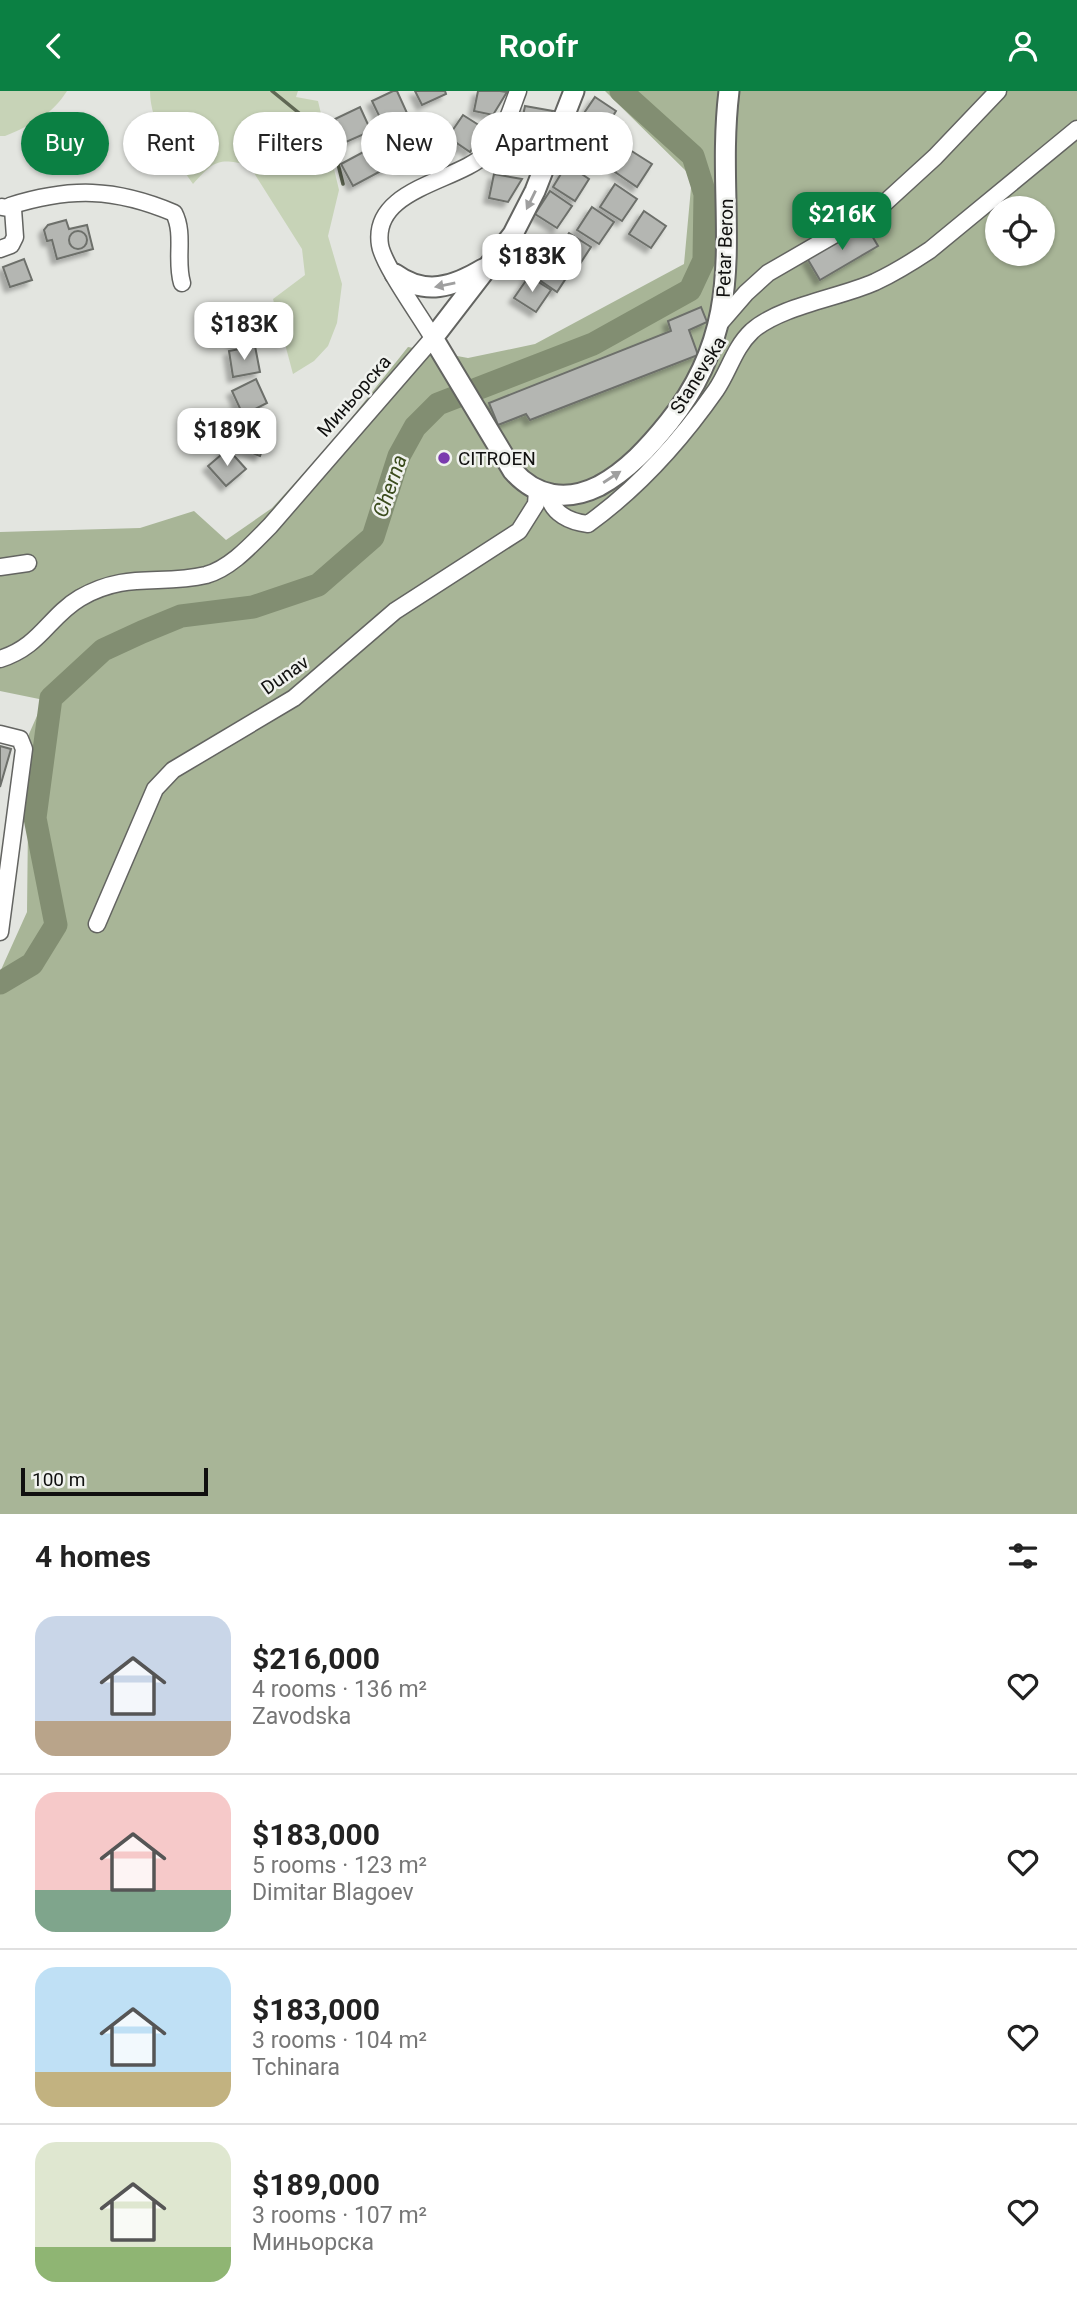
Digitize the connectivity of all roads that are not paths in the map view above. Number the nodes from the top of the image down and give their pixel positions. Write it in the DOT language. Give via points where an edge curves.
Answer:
graph roads {
  1 [pos="518,91"];
  2 [pos="574,91"];
  3 [pos="729,91"];
  4 [pos="998,91"];
  5 [pos="1077,129"];
  6 [pos="5,207"];
  7 [pos="0,249"];
  8 [pos="492,263"];
  9 [pos="395,274"];
  10 [pos="182,283"];
  11 [pos="720,323"];
  12 [pos="433,338"];
  13 [pos="542,493"];
  14 [pos="28,563"];
  15 [pos="0,567"];
  16 [pos="0,659"];
  17 [pos="0,734"];
  18 [pos="4,882"];
  19 [pos="97,925"];
  20 [pos="0,932"];
  1 -- 9 [label="street" via="489,151 413,192 387,214 380,246"];
  2 -- 8 [label="main road, one-way" via="535,191"];
  3 -- 11 [label="main road, Petar Beron" via="727,276"];
  4 -- 11 [label="street" via="877,210 768,273"];
  5 -- 13 [label="street, Stanevska" via="904,267 760,324 736,352 721,383 687,431 588,524 572,522"];
  6 -- 7 [label="street" via="15,242"];
  6 -- 10 [label="street" via="55,193 93,191 174,213"];
  8 -- 9 [label="main road, one-way" via="443,287 417,287"];
  8 -- 12 [label="main road"];
  9 -- 12 [label="street"];
  13 -- 11 [label="main road, Petar Beron, one-way" via="577,494 595,488 645,450 674,417 700,376"];
  12 -- 13 [label="main road" via="513,471"];
  12 -- 16 [label="street, Миньорска" via="245,551 206,575 110,584 78,599 28,647"];
  13 -- 19 [label="street, Dunav" via="519,531 395,611 294,698 173,770 155,789"];
  14 -- 15 [label="street"];
  17 -- 18 [label="street" via="20,739 24,749"];
  18 -- 20 [label="street"];
}
